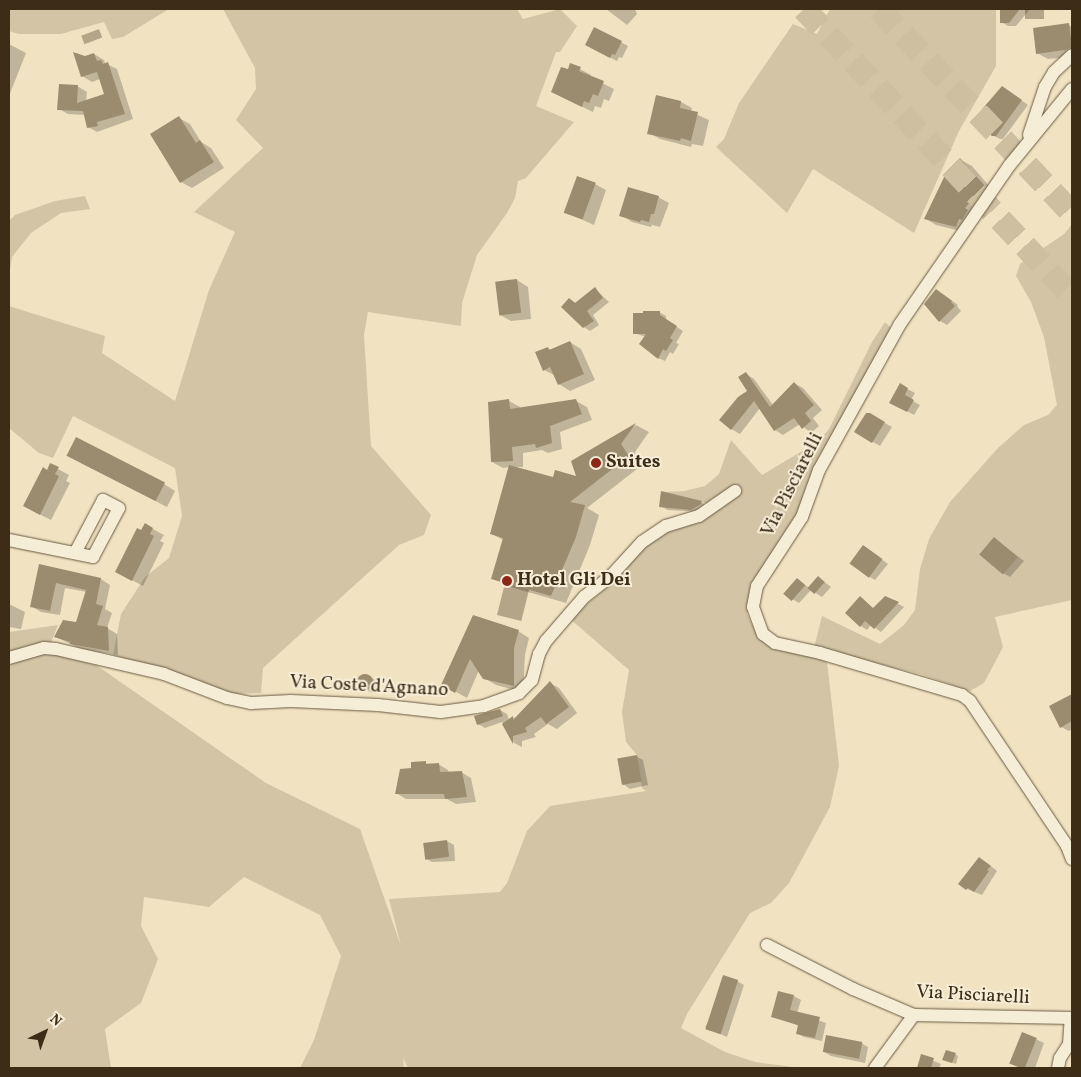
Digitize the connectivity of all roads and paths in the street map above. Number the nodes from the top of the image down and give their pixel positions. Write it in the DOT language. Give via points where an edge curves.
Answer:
graph roads {
  1 [pos="1072,55"];
  2 [pos="1072,89"];
  3 [pos="1027,142"];
  4 [pos="735,490"];
  5 [pos="9,540"];
  6 [pos="75,553"];
  7 [pos="9,658"];
  8 [pos="1072,859"];
  9 [pos="767,945"];
  10 [pos="914,1015"];
  11 [pos="1072,1018"];
  12 [pos="875,1068"];
  13 [pos="1058,1068"];
  1 -- 3 [label="street" via="1044,87"];
  2 -- 3 [label="street"];
  3 -- 8 [label="street, Via Pisciarelli" via="900,324 819,470 802,517 757,586 753,607 763,634 775,643 962,695 970,701 1067,846"];
  4 -- 7 [label="street, Via Coste d'Agnano" via="699,516 666,526 642,542 610,578 584,597 546,641 532,680 519,693 484,706 441,712 378,705 291,701 251,703 227,698 164,674 56,649 44,648"];
  5 -- 6 [label="street"];
  9 -- 10 [label="street, Via Pisciarelli" via="853,989"];
  10 -- 11 [label="street, Via Pisciarelli"];
  10 -- 12 [label="street"];
  11 -- 13 [label="street" via="1069,1044"];
}
